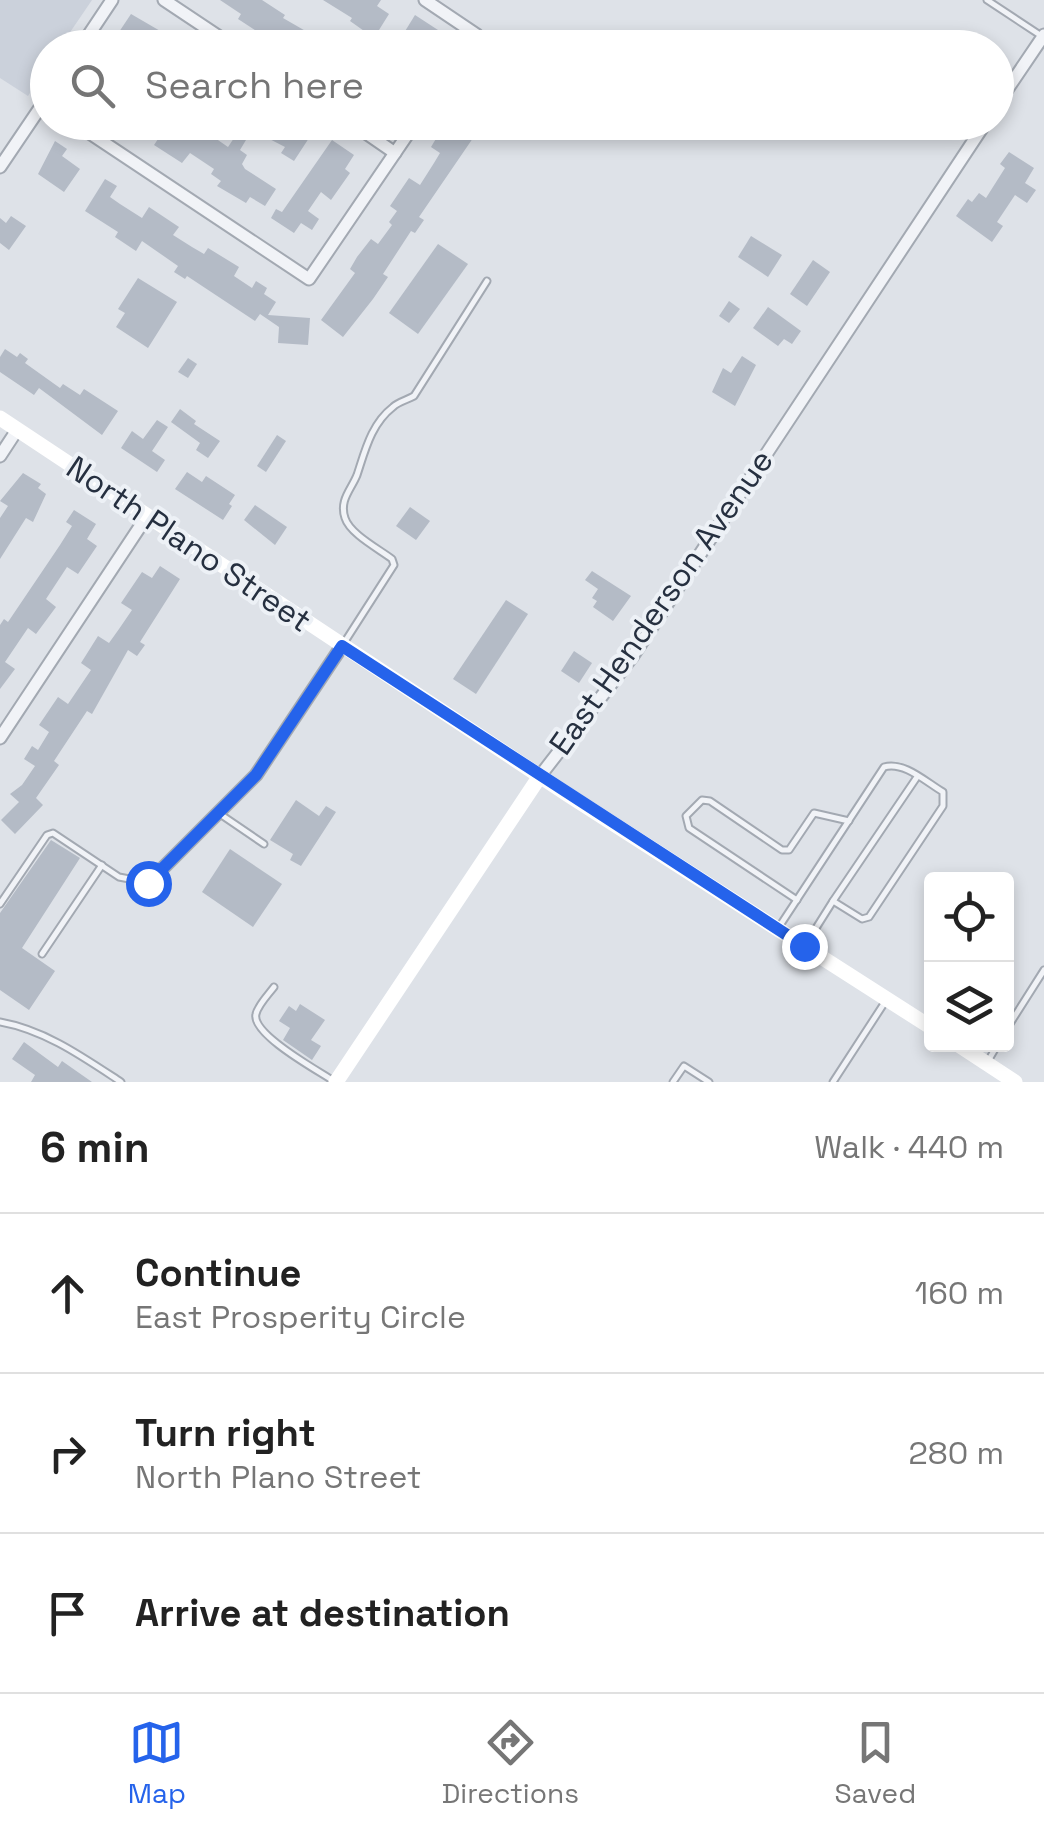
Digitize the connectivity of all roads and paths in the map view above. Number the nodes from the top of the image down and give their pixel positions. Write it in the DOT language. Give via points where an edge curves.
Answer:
graph roads {
  1 [pos="112,0"];
  2 [pos="164,0"];
  3 [pos="425,0"];
  4 [pos="987,0"];
  5 [pos="92,30"];
  6 [pos="209,30"];
  7 [pos="469,30"];
  8 [pos="1043,36"];
  9 [pos="1014,79"];
  10 [pos="30,125"];
  11 [pos="99,140"];
  12 [pos="377,140"];
  13 [pos="404,140"];
  14 [pos="974,140"];
  15 [pos="396,153"];
  16 [pos="0,168"];
  17 [pos="487,280"];
  18 [pos="0,418"];
  19 [pos="17,430"];
  20 [pos="0,456"];
  21 [pos="147,516"];
  22 [pos="342,646"];
  23 [pos="0,738"];
  24 [pos="540,776"];
  25 [pos="918,777"];
  26 [pos="220,814"];
  27 [pos="849,821"];
  28 [pos="264,844"];
  29 [pos="102,865"];
  30 [pos="148,883"];
  31 [pos="797,900"];
  32 [pos="834,901"];
  33 [pos="0,904"];
  34 [pos="778,930"];
  35 [pos="804,946"];
  36 [pos="42,954"];
  37 [pos="1044,970"];
  38 [pos="274,987"];
  39 [pos="886,999"];
  40 [pos="1014,1017"];
  41 [pos="0,1022"];
  42 [pos="924,1023"];
  43 [pos="969,1052"];
  44 [pos="994,1052"];
  45 [pos="987,1064"];
  46 [pos="121,1082"];
  47 [pos="336,1082"];
  48 [pos="673,1082"];
  49 [pos="710,1082"];
  50 [pos="833,1082"];
  51 [pos="1015,1082"];
  1 -- 5 [label="street"];
  2 -- 6 [label="street"];
  3 -- 7 [label="street"];
  4 -- 8 [label="lane"];
  8 -- 9 [label="street"];
  10 -- 16 [label="street"];
  11 -- 15 [label="street" via="310,279"];
  12 -- 15 [label="street"];
  13 -- 15 [label="street"];
  14 -- 24 [label="street, East Henderson Avenue" via="632,656"];
  17 -- 22 [label="lane" via="414,396 393,406 362,452 344,516 394,564"];
  18 -- 19 [label="main road, North Plano Street"];
  19 -- 20 [label="street"];
  19 -- 21 [label="main road, North Plano Street"];
  21 -- 22 [label="main road, North Plano Street"];
  21 -- 23 [label="street"];
  22 -- 24 [label="main road, North Plano Street"];
  22 -- 26 [label="street" via="256,775"];
  24 -- 34 [label="main road, North Plano Street"];
  24 -- 47 [label="main road, East Henderson Avenue"];
  25 -- 27 [label="lane" via="900,766 884,767"];
  25 -- 32 [label="lane"];
  25 -- 32 [label="lane" via="943,792 943,806 869,917"];
  26 -- 28 [label="lane"];
  26 -- 30 [label="street"];
  27 -- 31 [label="lane"];
  27 -- 31 [label="lane" via="814,813 782,850 710,801 702,800 686,816 688,828"];
  29 -- 30 [label="lane"];
  29 -- 33 [label="lane" via="47,835"];
  29 -- 36 [label="lane"];
  31 -- 34 [label="lane"];
  32 -- 35 [label="lane"];
  34 -- 35 [label="main road, North Plano Street"];
  35 -- 39 [label="main road, North Plano Street"];
  37 -- 40 [label="lane"];
  38 -- 47 [label="lane" via="256,1023"];
  39 -- 42 [label="main road, North Plano Street"];
  39 -- 50 [label="lane"];
  41 -- 46 [label="lane" via="25,1026"];
  43 -- 45 [label="main road"];
  44 -- 45 [label="lane"];
  45 -- 51 [label="main road"];
  48 -- 49 [label="lane" via="684,1066"];
}
